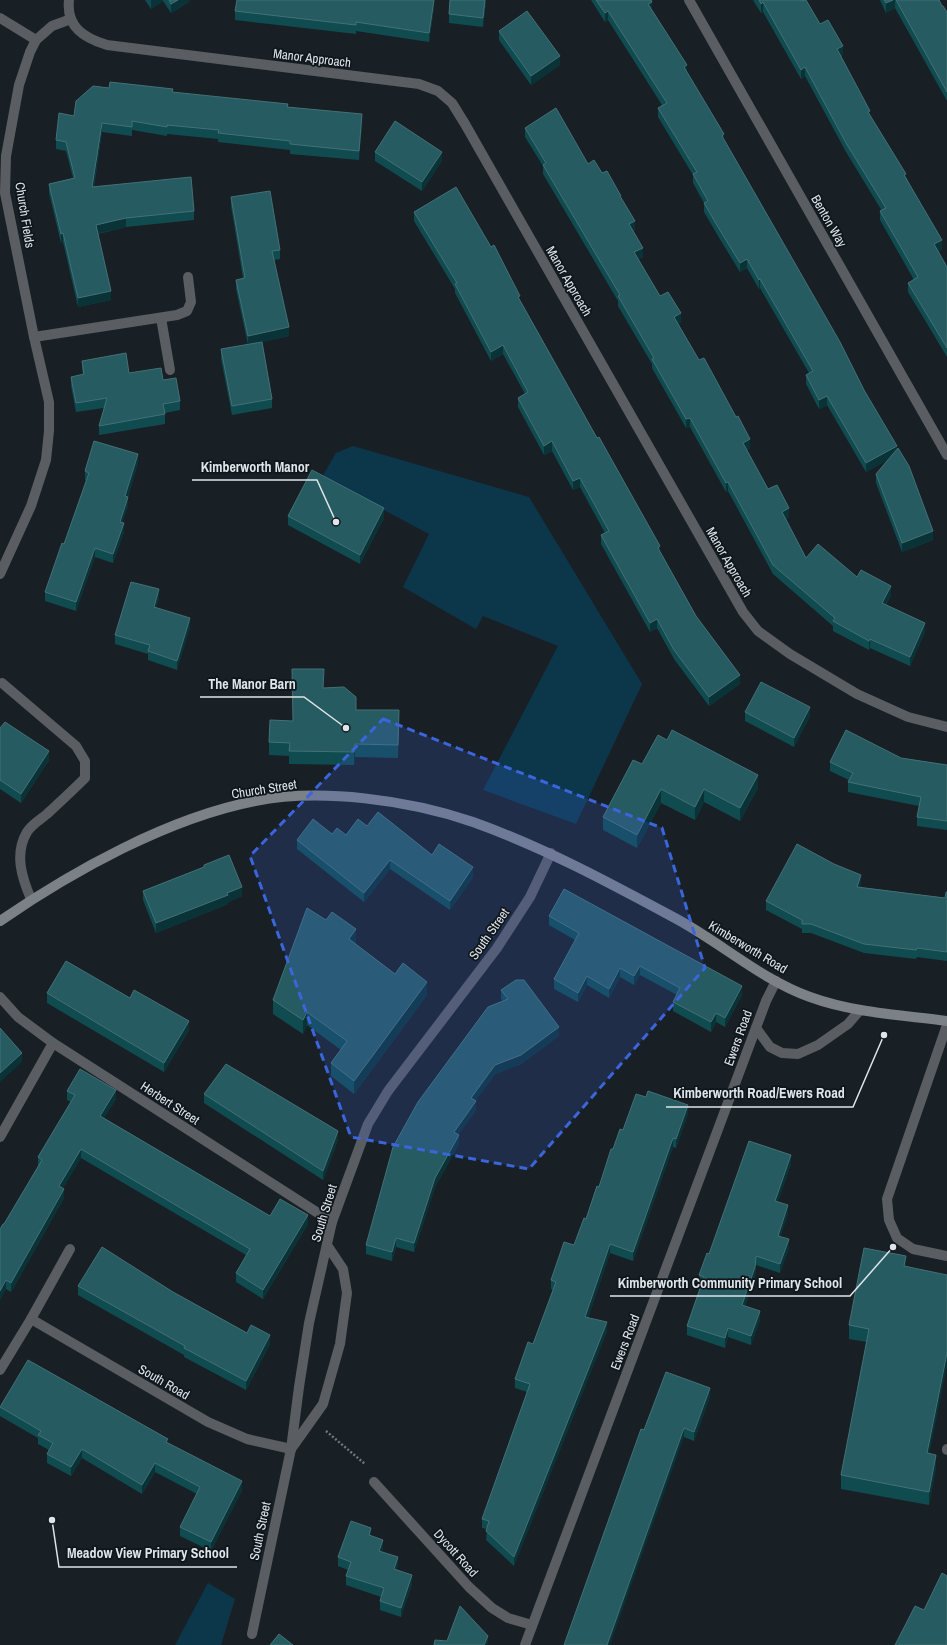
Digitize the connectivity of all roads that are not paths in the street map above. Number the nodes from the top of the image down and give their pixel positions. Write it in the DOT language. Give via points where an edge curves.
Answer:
graph roads {
  1 [pos="69,0"];
  2 [pos="689,0"];
  3 [pos="0,18"];
  4 [pos="70,19"];
  5 [pos="36,40"];
  6 [pos="188,277"];
  7 [pos="161,318"];
  8 [pos="34,337"];
  9 [pos="170,370"];
  10 [pos="947,455"];
  11 [pos="0,574"];
  12 [pos="2,683"];
  13 [pos="947,727"];
  14 [pos="551,853"];
  15 [pos="31,899"];
  16 [pos="0,921"];
  17 [pos="776,981"];
  18 [pos="0,997"];
  19 [pos="860,1010"];
  20 [pos="947,1021"];
  21 [pos="947,1025"];
  22 [pos="756,1028"];
  23 [pos="52,1043"];
  24 [pos="0,1137"];
  25 [pos="332,1222"];
  26 [pos="327,1245"];
  27 [pos="70,1249"];
  28 [pos="947,1256"];
  29 [pos="31,1319"];
  30 [pos="0,1370"];
  31 [pos="291,1449"];
  32 [pos="374,1482"];
  33 [pos="532,1625"];
  34 [pos="252,1634"];
  35 [pos="525,1645"];
  1 -- 4 [label="street"];
  2 -- 10 [label="street, Benton Way"];
  3 -- 5 [label="street"];
  4 -- 5 [label="street, Church Fields" via="52,26"];
  4 -- 13 [label="street, Manor Approach" via="80,32 91,40 107,45 419,84 438,91 452,103 465,124 743,612 758,631 790,654 857,694 908,717"];
  5 -- 8 [label="street, Church Fields" via="19,85 6,156 5,193"];
  6 -- 7 [label="street" via="191,302 187,311"];
  7 -- 8 [label="street"];
  7 -- 9 [label="street"];
  8 -- 11 [label="street, Church Fields" via="49,402 50,431 46,460 31,506"];
  12 -- 15 [label="street" via="76,746 85,761 85,778 28,831 23,842 20,859 23,880"];
  14 -- 15 [label="street, Church Street" via="472,821 416,806 360,798 305,795 256,801 203,815 148,837 90,865"];
  14 -- 17 [label="street, Kimberworth Road" via="679,920"];
  14 -- 25 [label="street, South Street" via="530,897 497,948 388,1091 368,1124"];
  15 -- 16 [label="street, Church Street"];
  17 -- 19 [label="street, Kimberworth Road" via="809,997"];
  17 -- 22 [label="street, Ewers Road"];
  18 -- 23 [label="street, Herbert Street" via="18,1017"];
  19 -- 20 [label="street, Kimberworth Road"];
  19 -- 22 [label="street" via="848,1024 818,1045 798,1054 782,1053 770,1047"];
  21 -- 28 [label="street" via="887,1199 889,1220 897,1238 913,1249"];
  22 -- 33 [label="street, Ewers Road"];
  23 -- 24 [label="street"];
  23 -- 25 [label="street, Herbert Street"];
  25 -- 26 [label="street, South Street"];
  26 -- 31 [label="street, South Street" via="309,1323"];
  26 -- 31 [label="street" via="343,1268 347,1293 340,1344 323,1404"];
  27 -- 29 [label="street"];
  29 -- 30 [label="street"];
  29 -- 31 [label="street, South Road" via="208,1422 247,1439"];
  31 -- 34 [label="street, South Street"];
  32 -- 33 [label="street, Dycott Road" via="469,1587 492,1608 508,1618"];
  33 -- 35 [label="street, Ewers Road"];
}
